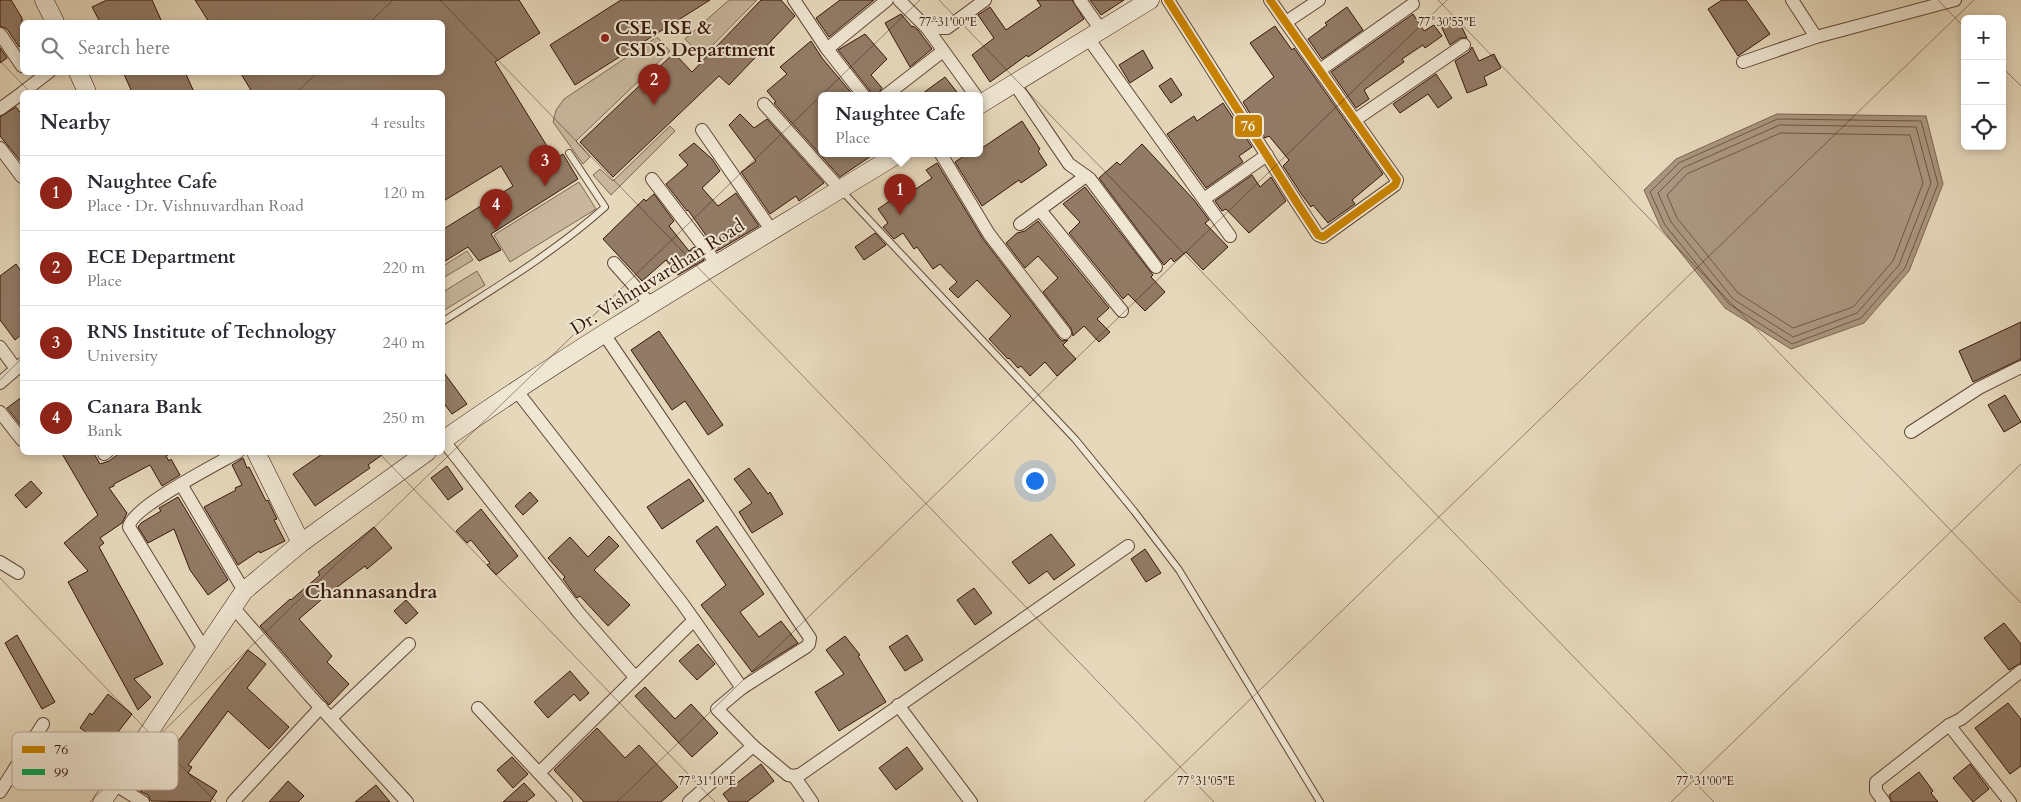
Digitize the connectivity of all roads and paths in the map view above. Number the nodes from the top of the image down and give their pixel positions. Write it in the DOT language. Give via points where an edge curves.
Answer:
graph roads {
  1 [pos="44,0"];
  2 [pos="794,0"];
  3 [pos="887,0"];
  4 [pos="899,0"];
  5 [pos="985,0"];
  6 [pos="1080,0"];
  7 [pos="1150,0"];
  8 [pos="1168,0"];
  9 [pos="1270,0"];
  10 [pos="1319,0"];
  11 [pos="1792,0"];
  12 [pos="1955,0"];
  13 [pos="1413,4"];
  14 [pos="54,20"];
  15 [pos="1286,22"];
  16 [pos="927,28"];
  17 [pos="0,34"];
  18 [pos="1095,34"];
  19 [pos="1816,37"];
  20 [pos="1464,45"];
  21 [pos="827,49"];
  22 [pos="943,51"];
  23 [pos="1743,62"];
  24 [pos="20,63"];
  25 [pos="1320,70"];
  26 [pos="29,75"];
  27 [pos="46,75"];
  28 [pos="80,75"];
  29 [pos="1014,83"];
  30 [pos="35,84"];
  31 [pos="27,90"];
  32 [pos="87,90"];
  33 [pos="861,92"];
  34 [pos="890,92"];
  35 [pos="973,92"];
  36 [pos="20,95"];
  37 [pos="983,99"];
  38 [pos="764,104"];
  39 [pos="0,110"];
  40 [pos="1355,120"];
  41 [pos="702,130"];
  42 [pos="0,148"];
  43 [pos="569,153"];
  44 [pos="1266,155"];
  45 [pos="893,157"];
  46 [pos="943,157"];
  47 [pos="20,174"];
  48 [pos="1086,176"];
  49 [pos="652,179"];
  50 [pos="840,189"];
  51 [pos="1204,200"];
  52 [pos="1040,210"];
  53 [pos="1020,224"];
  54 [pos="772,231"];
  55 [pos="1230,236"];
  56 [pos="614,263"];
  57 [pos="717,264"];
  58 [pos="1156,267"];
  59 [pos="651,305"];
  60 [pos="1122,311"];
  61 [pos="445,320"];
  62 [pos="1065,332"];
  63 [pos="604,334"];
  64 [pos="0,347"];
  65 [pos="19,366"];
  66 [pos="2021,367"];
  67 [pos="0,383"];
  68 [pos="516,390"];
  69 [pos="0,412"];
  70 [pos="1910,432"];
  71 [pos="20,437"];
  72 [pos="445,439"];
  73 [pos="445,443"];
  74 [pos="233,455"];
  75 [pos="257,455"];
  76 [pos="423,455"];
  77 [pos="181,484"];
  78 [pos="301,543"];
  79 [pos="1128,546"];
  80 [pos="0,562"];
  81 [pos="18,573"];
  82 [pos="244,591"];
  83 [pos="233,607"];
  84 [pos="694,620"];
  85 [pos="409,644"];
  86 [pos="204,649"];
  87 [pos="2021,671"];
  88 [pos="635,677"];
  89 [pos="742,688"];
  90 [pos="898,705"];
  91 [pos="321,707"];
  92 [pos="478,708"];
  93 [pos="331,718"];
  94 [pos="43,724"];
  95 [pos="1949,725"];
  96 [pos="38,732"];
  97 [pos="149,732"];
  98 [pos="753,746"];
  99 [pos="12,773"];
  100 [pos="539,773"];
  101 [pos="794,776"];
  102 [pos="110,790"];
  103 [pos="124,790"];
  104 [pos="0,792"];
  105 [pos="102,802"];
  106 [pos="143,802"];
  107 [pos="233,802"];
  108 [pos="407,802"];
  109 [pos="566,802"];
  110 [pos="689,802"];
  111 [pos="812,802"];
  112 [pos="971,802"];
  113 [pos="1320,802"];
  114 [pos="1884,802"];
  115 [pos="2010,802"];
  1 -- 14 [label="main road"];
  2 -- 21 [label="street"];
  3 -- 21 [label="street"];
  4 -- 16 [label="street"];
  5 -- 16 [label="street" via="947,28"];
  6 -- 18 [label="street"];
  7 -- 18 [label="main road"];
  8 -- 44 [label="street"];
  9 -- 15 [label="street"];
  10 -- 15 [label="street"];
  11 -- 19 [label="street"];
  12 -- 19 [label="street"];
  13 -- 25 [label="street"];
  15 -- 25 [label="street"];
  16 -- 22 [label="street"];
  17 -- 24 [label="street"];
  18 -- 29 [label="main road"];
  18 -- 51 [label="street"];
  19 -- 23 [label="street"];
  20 -- 40 [label="street"];
  21 -- 33 [label="street"];
  22 -- 34 [label="street"];
  22 -- 35 [label="street"];
  25 -- 40 [label="street"];
  26 -- 30 [label="street"];
  27 -- 30 [label="street"];
  28 -- 32 [label="main road"];
  29 -- 37 [label="main road"];
  29 -- 48 [label="street" via="1070,164"];
  30 -- 31 [label="street"];
  36 -- 39 [label="street"];
  38 -- 50 [label="street"];
  40 -- 44 [label="street" via="1397,182 1323,236 1318,235"];
  41 -- 54 [label="street"];
  42 -- 47 [label="street"];
  43 -- 61 [label="lane" via="605,208 560,243"];
  44 -- 51 [label="street"];
  45 -- 50 [label="main road, Dr. Vishnuvardhan Road"];
  46 -- 62 [label="street" via="989,234"];
  48 -- 52 [label="street"];
  48 -- 58 [label="street"];
  49 -- 57 [label="street"];
  50 -- 54 [label="main road, Dr. Vishnuvardhan Road"];
  50 -- 113 [label="lane" via="1075,439 1134,512 1178,570"];
  51 -- 55 [label="street"];
  52 -- 53 [label="street"];
  52 -- 60 [label="street"];
  54 -- 57 [label="main road, Dr. Vishnuvardhan Road"];
  56 -- 59 [label="street"];
  57 -- 59 [label="main road, Dr. Vishnuvardhan Road"];
  59 -- 63 [label="main road, Dr. Vishnuvardhan Road"];
  63 -- 68 [label="main road, Dr. Vishnuvardhan Road"];
  63 -- 89 [label="street" via="810,638 806,647"];
  64 -- 65 [label="street"];
  65 -- 67 [label="street"];
  66 -- 70 [label="street" via="1979,388"];
  68 -- 72 [label="main road, Dr. Vishnuvardhan Road"];
  68 -- 84 [label="street"];
  69 -- 71 [label="street"];
  73 -- 88 [label="street" via="579,613"];
  74 -- 77 [label="street"];
  75 -- 78 [label="main road"];
  76 -- 78 [label="main road"];
  77 -- 82 [label="street"];
  77 -- 86 [label="street" via="139,511 129,527"];
  78 -- 82 [label="main road"];
  79 -- 90 [label="street"];
  80 -- 81 [label="street"];
  82 -- 83 [label="main road"];
  83 -- 86 [label="main road"];
  83 -- 91 [label="street"];
  84 -- 88 [label="street"];
  84 -- 89 [label="street"];
  85 -- 93 [label="street"];
  86 -- 97 [label="main road"];
  87 -- 95 [label="street"];
  88 -- 100 [label="street"];
  89 -- 98 [label="street" via="718,709"];
  90 -- 101 [label="street"];
  90 -- 112 [label="street"];
  91 -- 93 [label="street"];
  91 -- 107 [label="street"];
  92 -- 100 [label="street"];
  93 -- 108 [label="street"];
  94 -- 96 [label="street"];
  95 -- 114 [label="street" via="1876,782 1876,791"];
  95 -- 115 [label="street"];
  98 -- 101 [label="street" via="788,775"];
  98 -- 110 [label="street"];
  99 -- 104 [label="street"];
  100 -- 109 [label="street"];
  101 -- 111 [label="street"];
  102 -- 105 [label="main road"];
  103 -- 106 [label="street"];
}
